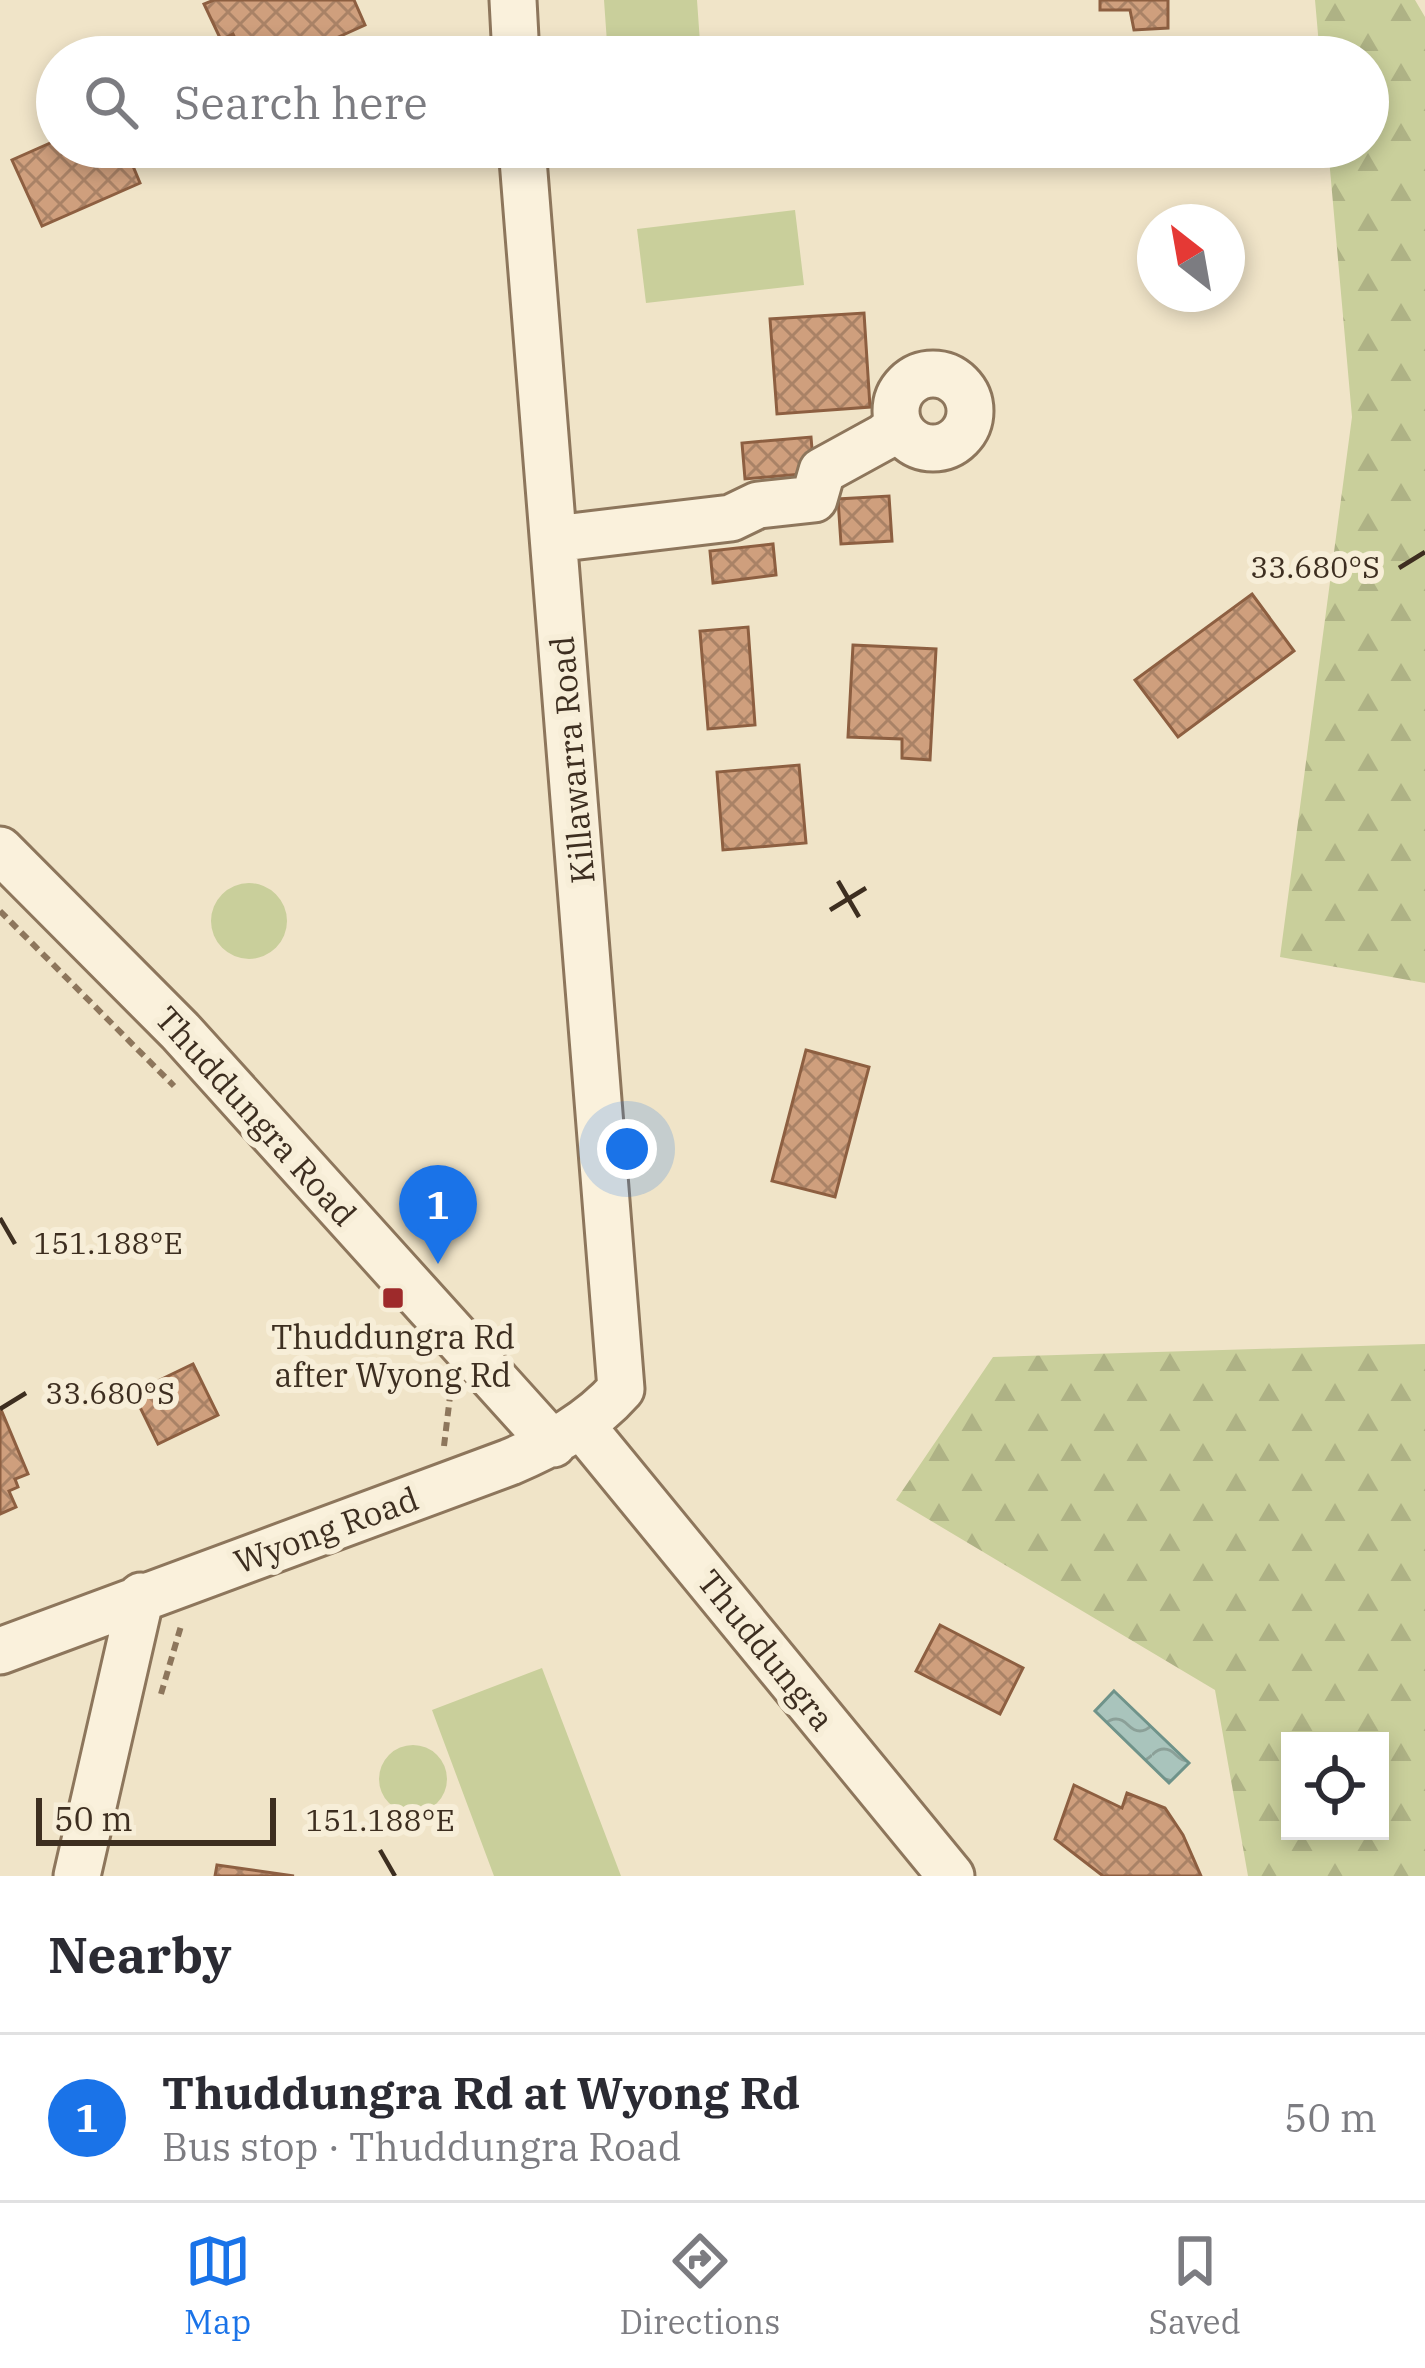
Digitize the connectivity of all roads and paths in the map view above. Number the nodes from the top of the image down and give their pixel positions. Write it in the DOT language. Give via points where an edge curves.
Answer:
graph roads {
  1 [pos="513,0"];
  2 [pos="515,36"];
  3 [pos="523,168"];
  4 [pos="898,425"];
  5 [pos="554,539"];
  6 [pos="0,850"];
  7 [pos="0,911"];
  8 [pos="174,1086"];
  9 [pos="622,1372"];
  10 [pos="453,1374"];
  11 [pos="567,1434"];
  12 [pos="443,1451"];
  13 [pos="141,1596"];
  14 [pos="181,1625"];
  15 [pos="0,1651"];
  16 [pos="161,1693"];
  17 [pos="77,1876"];
  18 [pos="950,1876"];
  1 -- 2 [label="street"];
  3 -- 5 [label="street, Killawarra Road"];
  4 -- 5 [label="street" via="822,471 814,499 731,518"];
  5 -- 9 [label="street, Killawarra Road"];
  6 -- 11 [label="street, Thuddungra Road"];
  7 -- 8 [label="path"];
  9 -- 11 [label="street, Wyong Road" via="621,1389"];
  10 -- 12 [label="path"];
  11 -- 13 [label="street, Wyong Road"];
  11 -- 18 [label="street, Thuddungra"];
  13 -- 15 [label="street, Wyong Road"];
  13 -- 17 [label="street"];
  14 -- 16 [label="path"];
}
